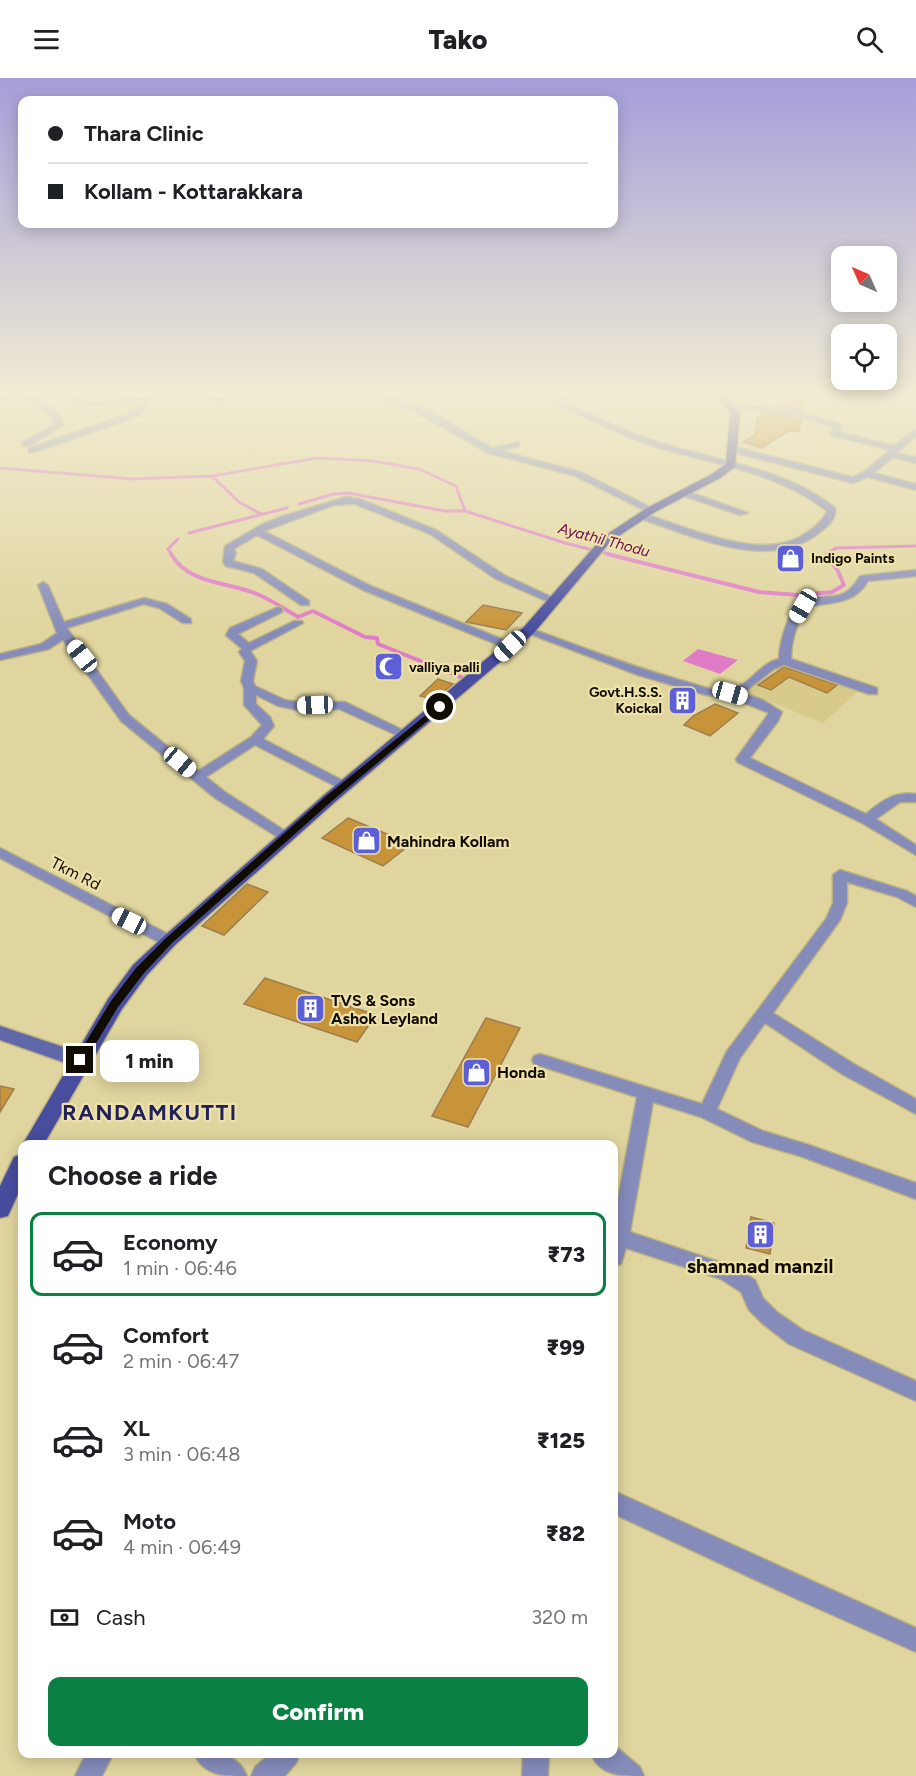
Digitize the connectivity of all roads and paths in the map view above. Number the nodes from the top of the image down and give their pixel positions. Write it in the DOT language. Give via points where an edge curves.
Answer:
graph roads {
  1 [pos="571,473"];
  2 [pos="717,473"];
  3 [pos="753,473"];
  4 [pos="824,473"];
  5 [pos="867,474"];
  6 [pos="916,487"];
  7 [pos="684,493"];
  8 [pos="646,513"];
  9 [pos="742,513"];
  10 [pos="257,531"];
  11 [pos="916,573"];
  12 [pos="43,585"];
  13 [pos="554,600"];
  14 [pos="305,603"];
  15 [pos="278,610"];
  16 [pos="187,621"];
  17 [pos="298,623"];
  18 [pos="62,629"];
  19 [pos="528,631"];
  20 [pos="510,646"];
  21 [pos="248,648"];
  22 [pos="0,657"];
  23 [pos="784,661"];
  24 [pos="250,688"];
  25 [pos="873,691"];
  26 [pos="730,693"];
  27 [pos="407,735"];
  28 [pos="255,741"];
  29 [pos="198,776"];
  30 [pos="346,786"];
  31 [pos="916,798"];
  32 [pos="867,820"];
  33 [pos="286,836"];
  34 [pos="916,851"];
  35 [pos="0,852"];
  36 [pos="916,902"];
  37 [pos="169,941"];
  38 [pos="763,1014"];
  39 [pos="0,1033"];
  40 [pos="80,1060"];
  41 [pos="540,1060"];
  42 [pos="646,1095"];
  43 [pos="916,1107"];
  44 [pos="707,1112"];
  45 [pos="35,1140"];
  46 [pos="18,1175"];
  47 [pos="916,1191"];
  48 [pos="0,1209"];
  49 [pos="619,1237"];
  50 [pos="618,1241"];
  51 [pos="916,1391"];
  52 [pos="618,1504"];
  53 [pos="916,1640"];
  54 [pos="98,1758"];
  55 [pos="212,1758"];
  56 [pos="283,1758"];
  57 [pos="536,1758"];
  58 [pos="609,1758"];
  59 [pos="88,1776"];
  60 [pos="234,1776"];
  61 [pos="264,1776"];
  62 [pos="534,1776"];
  63 [pos="631,1776"];
  1 -- 8 [label="street" via="588,478"];
  2 -- 7 [label="main road"];
  3 -- 8 [label="street" via="812,495 832,510 830,519 803,541 772,548 731,542"];
  4 -- 5 [label="street" via="846,479"];
  5 -- 6 [label="street"];
  7 -- 8 [label="main road"];
  7 -- 9 [label="street"];
  8 -- 13 [label="main road" via="607,539"];
  10 -- 13 [label="street" via="332,503 357,501 433,532 500,577"];
  10 -- 14 [label="street" via="229,548 228,562 258,571"];
  10 -- 20 [label="street" via="367,588"];
  11 -- 23 [label="street" via="868,576 861,588 846,597 807,603 787,635"];
  12 -- 18 [label="street"];
  13 -- 19 [label="main road"];
  15 -- 21 [label="street" via="234,630 232,635"];
  16 -- 18 [label="street" via="163,606 144,601"];
  17 -- 21 [label="street"];
  18 -- 22 [label="street" via="59,639 45,647"];
  18 -- 29 [label="street" via="125,718"];
  19 -- 20 [label="main road"];
  19 -- 26 [label="street" via="652,676"];
  20 -- 27 [label="main road"];
  21 -- 24 [label="street" via="245,652 251,661 247,681"];
  23 -- 25 [label="street"];
  23 -- 26 [label="street" via="770,664 747,685"];
  24 -- 27 [label="street" via="298,706 341,705"];
  24 -- 28 [label="street" via="250,705 268,726"];
  26 -- 32 [label="street" via="776,712 742,759"];
  27 -- 30 [label="main road"];
  28 -- 29 [label="street"];
  28 -- 30 [label="street"];
  29 -- 33 [label="street" via="220,795"];
  30 -- 33 [label="main road"];
  31 -- 32 [label="street" via="903,795 887,802"];
  32 -- 34 [label="street"];
  33 -- 37 [label="main road"];
  35 -- 37 [label="street, Tkm Rd"];
  36 -- 38 [label="street" via="840,875 840,903 832,920"];
  37 -- 40 [label="main road" via="140,970"];
  38 -- 43 [label="street"];
  38 -- 44 [label="street" via="733,1054"];
  39 -- 40 [label="street"];
  40 -- 45 [label="main road"];
  41 -- 42 [label="street"];
  42 -- 44 [label="street"];
  42 -- 49 [label="street"];
  44 -- 47 [label="street" via="758,1137"];
  46 -- 48 [label="main road"];
  49 -- 50 [label="street"];
  49 -- 51 [label="street" via="727,1273 748,1286 756,1304 796,1337"];
  52 -- 53 [label="street"];
  54 -- 59 [label="street"];
  55 -- 60 [label="street"];
  56 -- 61 [label="street"];
  57 -- 62 [label="street"];
  58 -- 63 [label="street"];
}
